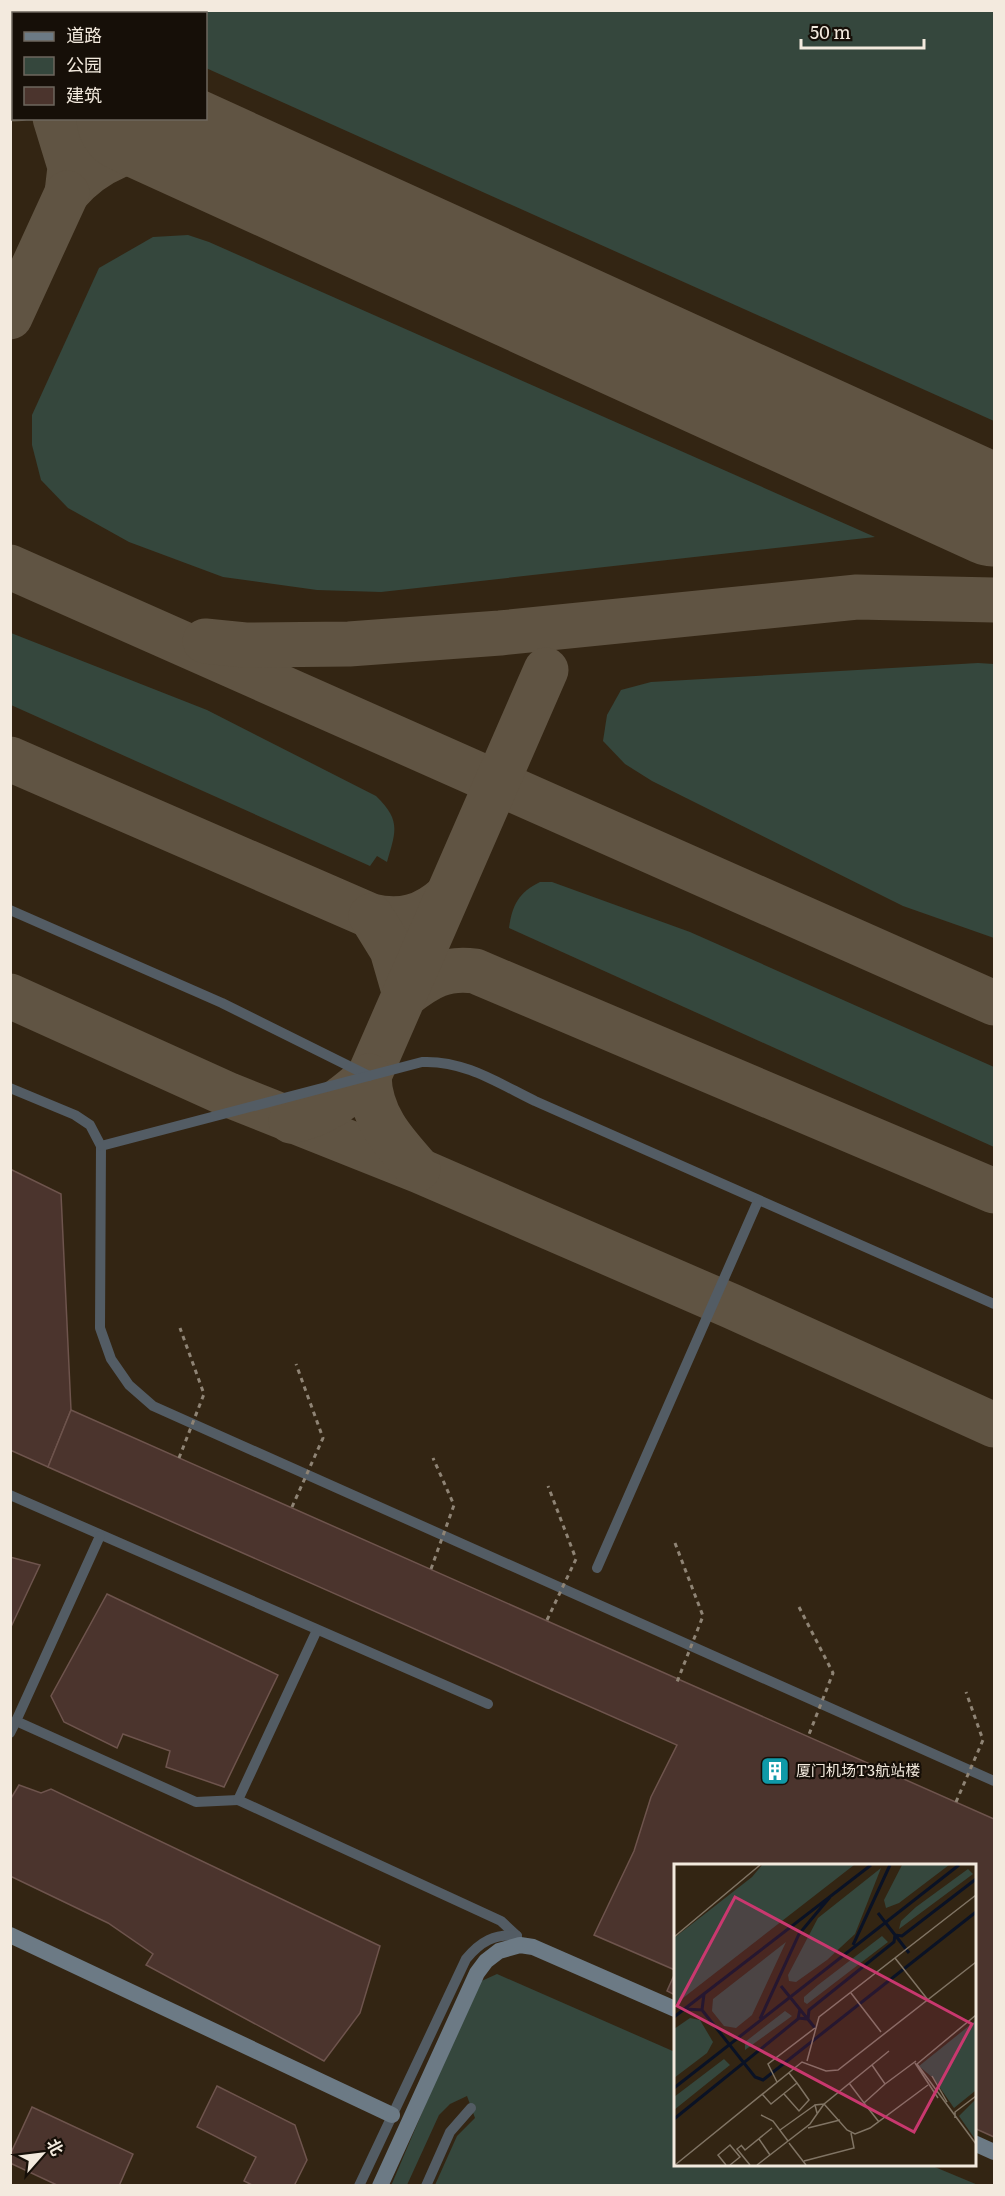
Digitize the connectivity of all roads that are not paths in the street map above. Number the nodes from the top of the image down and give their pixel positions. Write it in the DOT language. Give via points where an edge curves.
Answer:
graph roads {
  1 [pos="10,910"];
  2 [pos="369,1076"];
  3 [pos="10,1088"];
  4 [pos="101,1146"];
  5 [pos="759,1201"];
  6 [pos="994,1304"];
  7 [pos="10,1495"];
  8 [pos="100,1536"];
  9 [pos="597,1568"];
  10 [pos="317,1630"];
  11 [pos="489,1704"];
  12 [pos="16,1721"];
  13 [pos="10,1733"];
  14 [pos="994,1781"];
  15 [pos="238,1800"];
  16 [pos="10,1935"];
  17 [pos="517,1936"];
  18 [pos="674,2003"];
  19 [pos="674,2009"];
  20 [pos="471,2108"];
  21 [pos="392,2115"];
  22 [pos="975,2136"];
  23 [pos="975,2143"];
  24 [pos="994,2145"];
  25 [pos="994,2152"];
  26 [pos="382,2182"];
  27 [pos="359,2186"];
  28 [pos="426,2186"];
  1 -- 2 [label="lane" via="222,1003"];
  2 -- 4 [label="lane"];
  2 -- 5 [label="lane" via="422,1062 467,1067"];
  3 -- 4 [label="lane" via="75,1115 90,1125"];
  4 -- 14 [label="lane" via="100,1328 111,1359 129,1385 153,1406"];
  5 -- 6 [label="lane"];
  5 -- 9 [label="lane"];
  7 -- 8 [label="lane"];
  8 -- 10 [label="lane"];
  8 -- 12 [label="lane"];
  10 -- 11 [label="lane"];
  10 -- 15 [label="lane"];
  12 -- 13 [label="lane"];
  12 -- 15 [label="lane" via="196,1802"];
  15 -- 17 [label="lane" via="501,1921"];
  16 -- 21 [label="main road"];
  17 -- 18 [label="lane"];
  17 -- 21 [label="lane" via="484,1941 466,1959"];
  19 -- 26 [label="main road" via="533,1947 520,1945 499,1951 486,1961 462,2000"];
  20 -- 28 [label="lane" via="450,2132"];
  21 -- 27 [label="lane"];
  22 -- 24 [label="lane"];
  23 -- 25 [label="main road"];
}
